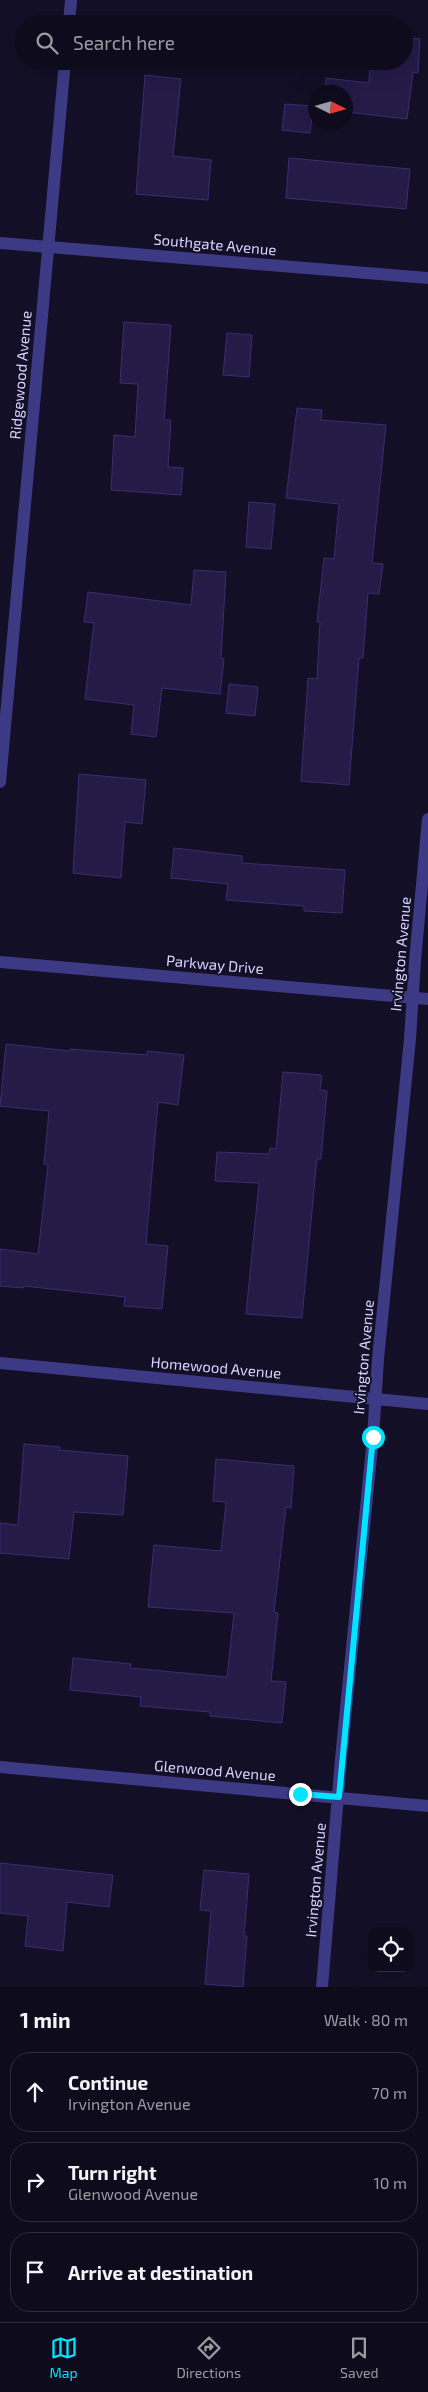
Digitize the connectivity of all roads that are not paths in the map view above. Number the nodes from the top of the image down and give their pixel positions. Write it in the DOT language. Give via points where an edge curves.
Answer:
graph roads {
  1 [pos="71,0"];
  2 [pos="70,15"];
  3 [pos="64,70"];
  4 [pos="0,243"];
  5 [pos="49,247"];
  6 [pos="428,278"];
  7 [pos="0,782"];
  8 [pos="428,819"];
  9 [pos="0,962"];
  10 [pos="412,998"];
  11 [pos="428,999"];
  12 [pos="0,1363"];
  13 [pos="375,1399"];
  14 [pos="428,1404"];
  15 [pos="0,1767"];
  16 [pos="339,1797"];
  17 [pos="428,1806"];
  18 [pos="322,1987"];
  1 -- 2 [label="street"];
  3 -- 5 [label="street, Ridgewood Avenue"];
  4 -- 5 [label="street, Southgate Avenue"];
  5 -- 6 [label="street, Southgate Avenue"];
  5 -- 7 [label="street, Ridgewood Avenue"];
  8 -- 10 [label="street, Irvington Avenue"];
  9 -- 10 [label="street, Parkway Drive"];
  10 -- 11 [label="street, Parkway Drive"];
  10 -- 13 [label="street, Irvington Avenue"];
  12 -- 13 [label="street, Homewood Avenue"];
  13 -- 14 [label="street, Homewood Avenue"];
  13 -- 16 [label="street, Irvington Avenue"];
  15 -- 16 [label="street, Glenwood Avenue"];
  16 -- 17 [label="street, Glenwood Avenue"];
  16 -- 18 [label="street, Irvington Avenue"];
}
